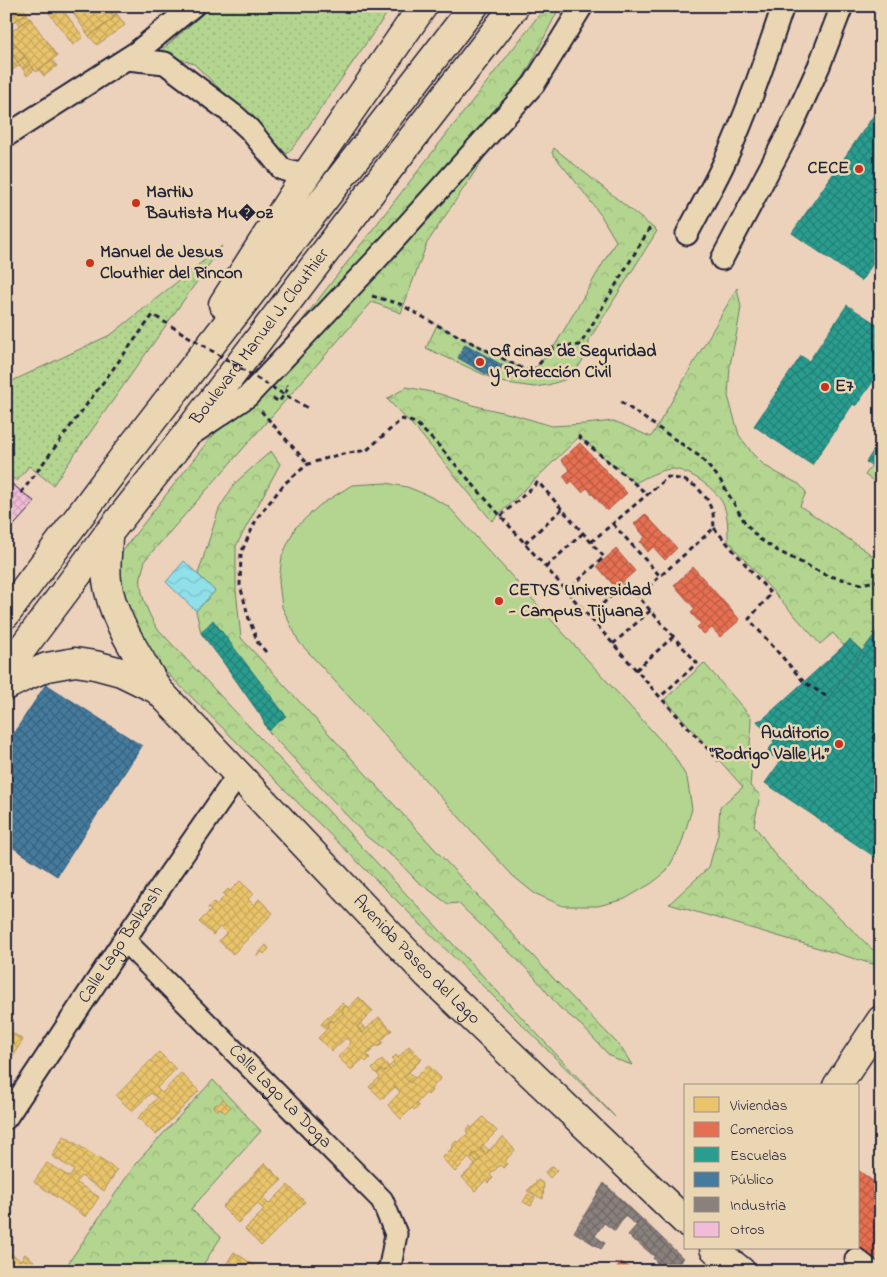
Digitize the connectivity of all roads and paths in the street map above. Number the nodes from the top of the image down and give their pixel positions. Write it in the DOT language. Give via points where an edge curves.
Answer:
graph roads {
  1 [pos="193,6"];
  2 [pos="424,6"];
  3 [pos="474,6"];
  4 [pos="515,6"];
  5 [pos="582,6"];
  6 [pos="783,6"];
  7 [pos="842,6"];
  8 [pos="127,59"];
  9 [pos="6,136"];
  10 [pos="309,172"];
  11 [pos="651,226"];
  12 [pos="687,234"];
  13 [pos="722,259"];
  14 [pos="369,295"];
  15 [pos="285,382"];
  16 [pos="278,391"];
  17 [pos="273,398"];
  18 [pos="621,402"];
  19 [pos="267,405"];
  20 [pos="308,408"];
  21 [pos="578,436"];
  22 [pos="179,444"];
  23 [pos="124,458"];
  24 [pos="308,464"];
  25 [pos="21,493"];
  26 [pos="647,494"];
  27 [pos="562,509"];
  28 [pos="501,516"];
  29 [pos="613,524"];
  30 [pos="714,528"];
  31 [pos="583,533"];
  32 [pos="108,534"];
  33 [pos="591,542"];
  34 [pos="525,543"];
  35 [pos="546,567"];
  36 [pos="660,576"];
  37 [pos="881,578"];
  38 [pos="567,591"];
  39 [pos="638,596"];
  40 [pos="651,610"];
  41 [pos="6,614"];
  42 [pos="589,616"];
  43 [pos="674,636"];
  44 [pos="613,644"];
  45 [pos="266,652"];
  46 [pos="6,670"];
  47 [pos="636,670"];
  48 [pos="6,686"];
  49 [pos="158,690"];
  50 [pos="660,696"];
  51 [pos="829,698"];
  52 [pos="719,761"];
  53 [pos="238,775"];
  54 [pos="124,940"];
  55 [pos="881,1020"];
  56 [pos="838,1084"];
  57 [pos="6,1118"];
  58 [pos="684,1220"];
  59 [pos="387,1271"];
  1 -- 8 [label="street"];
  2 -- 10 [label="main road"];
  3 -- 23 [label="main road, Boulevard Manuel J. Clouthier"];
  4 -- 22 [label="main road, Boulevard Manuel J. Clouthier"];
  5 -- 22 [label="street" via="534,84 376,260 248,396"];
  6 -- 12 [label="street" via="735,138"];
  7 -- 13 [label="street" via="790,130"];
  8 -- 9 [label="street"];
  8 -- 10 [label="street" via="165,63 235,116 282,169"];
  10 -- 23 [label="main road"];
  11 -- 14 [label="path" via="580,345 554,347 531,373 400,304"];
  15 -- 16 [label="path"];
  16 -- 17 [label="path"];
  16 -- 20 [label="path, bridge"];
  16 -- 25 [label="path, bridge" via="153,315"];
  18 -- 37 [label="path" via="699,456 719,478 758,538 826,575 861,584"];
  19 -- 24 [label="path" via="262,412"];
  21 -- 26 [label="path"];
  22 -- 32 [label="main road, Boulevard Manuel J. Clouthier"];
  23 -- 41 [label="main road, Boulevard Manuel J. Clouthier"];
  24 -- 28 [label="path" via="367,450 402,419 416,423"];
  24 -- 45 [label="path" via="285,483 258,518 240,554 240,585 248,619 258,643"];
  26 -- 29 [label="path"];
  26 -- 30 [label="path" via="668,477 684,480 697,487 707,499 713,513"];
  27 -- 28 [label="path" via="538,482"];
  27 -- 31 [label="path"];
  27 -- 34 [label="path"];
  28 -- 34 [label="path"];
  29 -- 33 [label="path"];
  29 -- 36 [label="path"];
  30 -- 36 [label="path"];
  30 -- 51 [label="path" via="771,594 749,619 804,682"];
  31 -- 33 [label="path"];
  31 -- 35 [label="path"];
  32 -- 46 [label="main road, Boulevard Manuel J. Clouthier"];
  32 -- 49 [label="main road" via="107,580 114,609 129,642"];
  33 -- 38 [label="path" via="604,557"];
  34 -- 35 [label="path"];
  35 -- 38 [label="path"];
  36 -- 39 [label="path"];
  38 -- 42 [label="path"];
  39 -- 40 [label="path"];
  39 -- 42 [label="path" via="626,582"];
  40 -- 43 [label="path"];
  40 -- 44 [label="path"];
  42 -- 44 [label="path"];
  43 -- 47 [label="path"];
  43 -- 50 [label="path" via="697,663"];
  44 -- 47 [label="path"];
  47 -- 50 [label="path"];
  48 -- 49 [label="main road" via="47,667 75,662 121,672"];
  49 -- 53 [label="main road, Avenida Paseo del Lago"];
  50 -- 52 [label="path"];
  53 -- 54 [label="street, Calle Lago Balkash"];
  53 -- 58 [label="main road, Avenida Paseo del Lago" via="428,975"];
  54 -- 57 [label="street, Calle Lago Balkash"];
  54 -- 59 [label="street, Calle Lago La Doga" via="382,1200 396,1234"];
  55 -- 56 [label="main road"];
}
